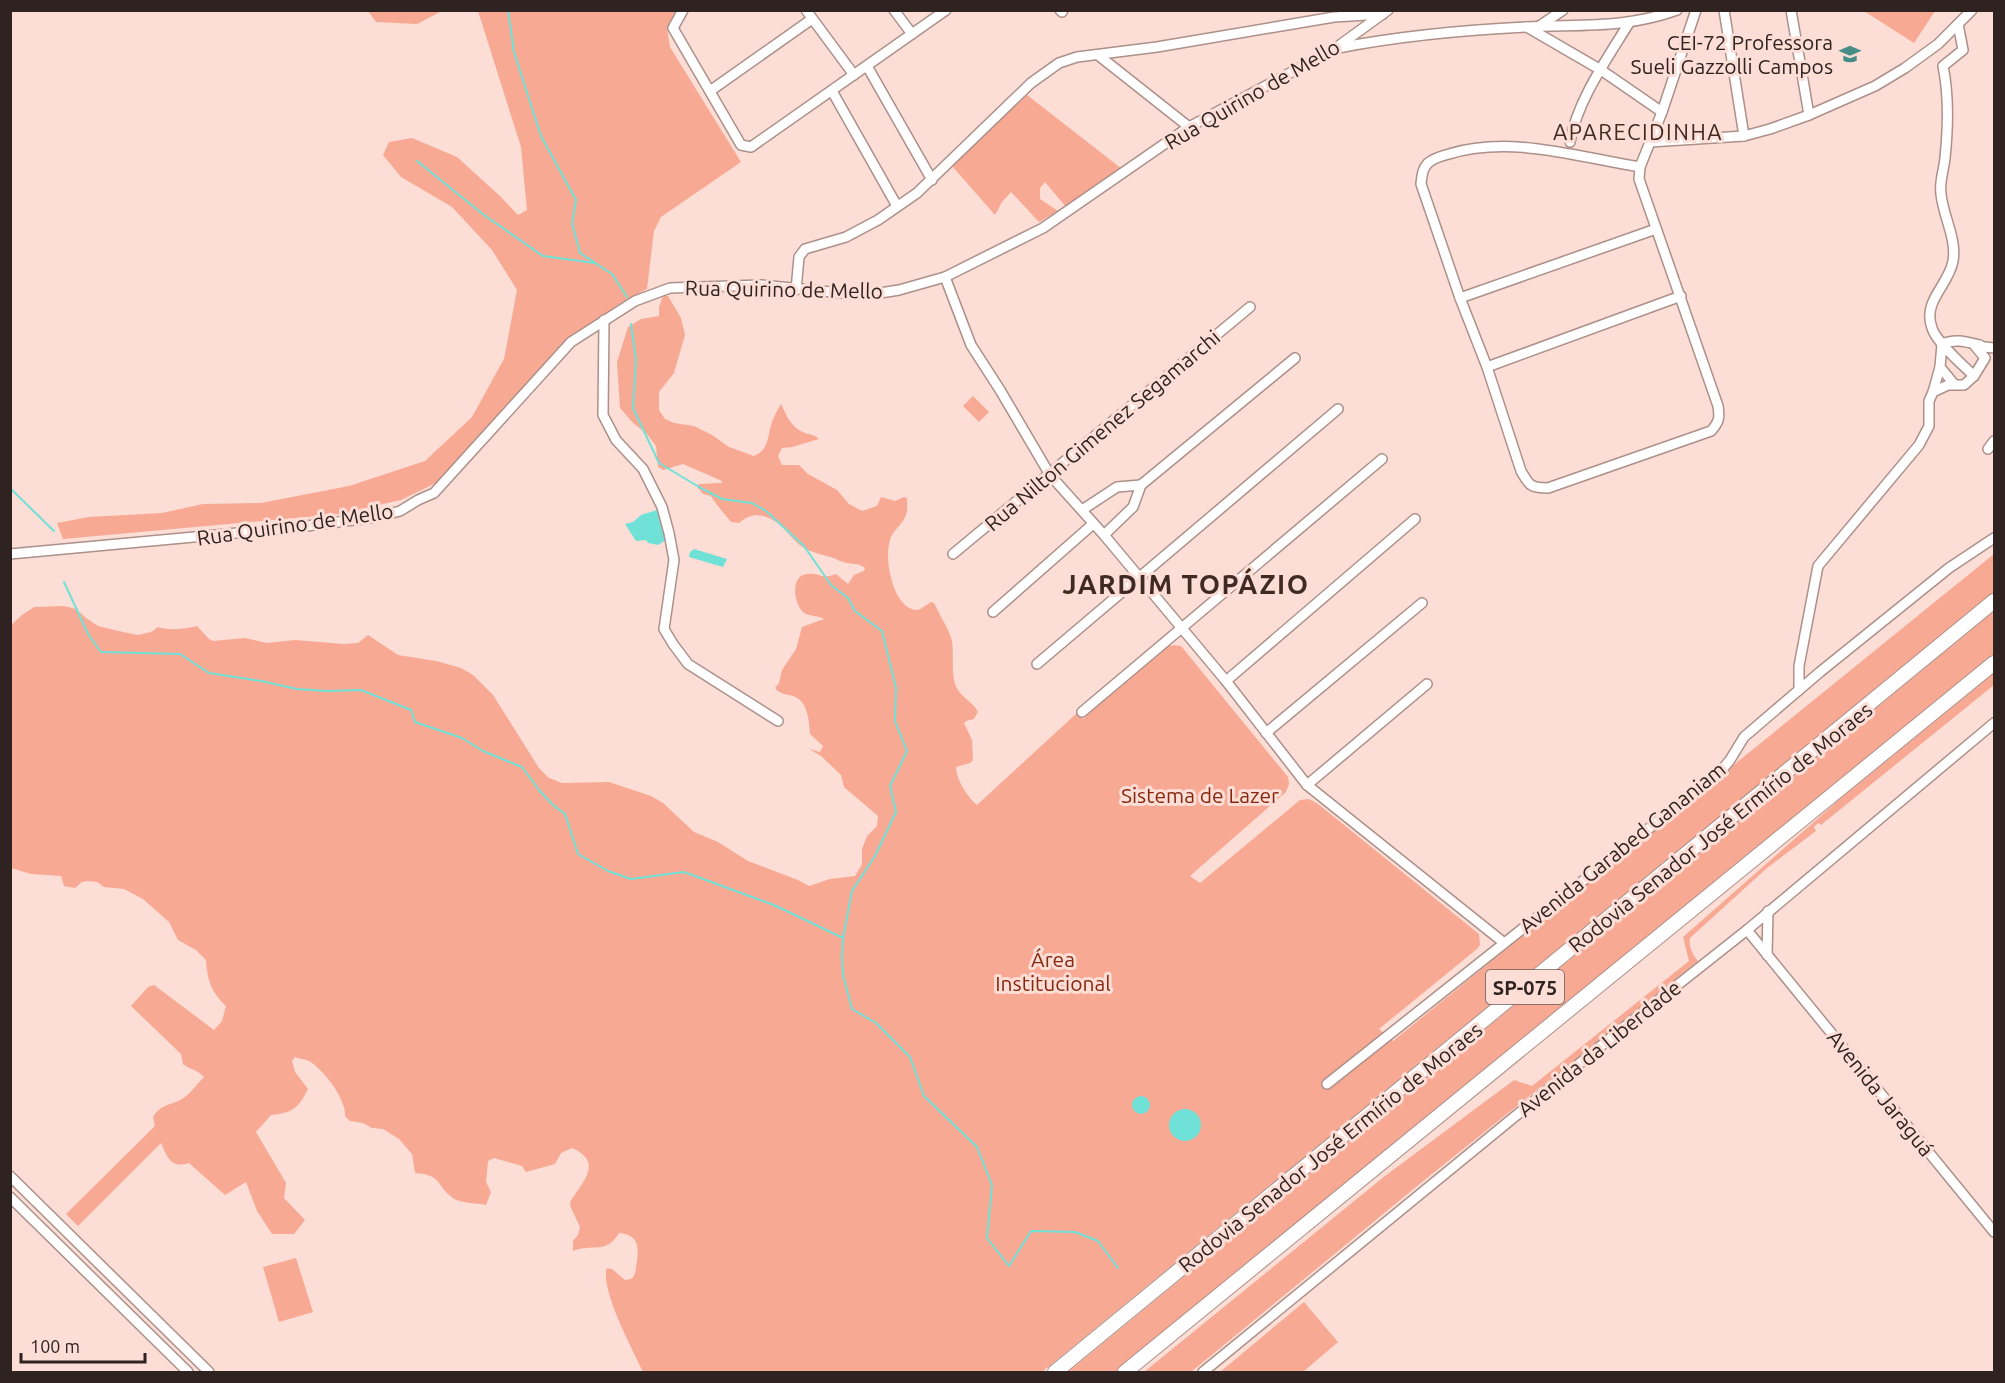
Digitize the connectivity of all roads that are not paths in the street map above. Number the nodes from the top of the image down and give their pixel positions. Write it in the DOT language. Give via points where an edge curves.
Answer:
graph roads {
  1 [pos="683,10"];
  2 [pos="806,10"];
  3 [pos="894,10"];
  4 [pos="946,10"];
  5 [pos="1563,10"];
  6 [pos="1677,10"];
  7 [pos="1696,10"];
  8 [pos="1724,10"];
  9 [pos="1791,10"];
  10 [pos="1971,10"];
  11 [pos="1386,12"];
  12 [pos="812,19"];
  13 [pos="1629,23"];
  14 [pos="1958,24"];
  15 [pos="1526,27"];
  16 [pos="1538,27"];
  17 [pos="912,34"];
  18 [pos="1333,50"];
  19 [pos="1098,55"];
  20 [pos="867,66"];
  21 [pos="1601,70"];
  22 [pos="854,75"];
  23 [pos="710,91"];
  24 [pos="832,91"];
  25 [pos="1662,112"];
  26 [pos="1809,115"];
  27 [pos="1189,127"];
  28 [pos="1744,136"];
  29 [pos="1570,142"];
  30 [pos="1650,142"];
  31 [pos="1640,167"];
  32 [pos="932,180"];
  33 [pos="897,206"];
  34 [pos="1656,229"];
  35 [pos="945,277"];
  36 [pos="796,290"];
  37 [pos="1681,296"];
  38 [pos="1460,298"];
  39 [pos="1250,307"];
  40 [pos="604,320"];
  41 [pos="1942,344"];
  42 [pos="1980,345"];
  43 [pos="1995,348"];
  44 [pos="1295,358"];
  45 [pos="1487,367"];
  46 [pos="1940,367"];
  47 [pos="1974,376"];
  48 [pos="1954,384"];
  49 [pos="1933,392"];
  50 [pos="1338,409"];
  51 [pos="1382,459"];
  52 [pos="1050,475"];
  53 [pos="1141,485"];
  54 [pos="1082,510"];
  55 [pos="1415,519"];
  56 [pos="1093,524"];
  57 [pos="1104,535"];
  58 [pos="1995,538"];
  59 [pos="10,554"];
  60 [pos="953,554"];
  61 [pos="1139,578"];
  62 [pos="1995,601"];
  63 [pos="1422,603"];
  64 [pos="993,612"];
  65 [pos="1180,629"];
  66 [pos="1995,663"];
  67 [pos="1037,664"];
  68 [pos="1226,681"];
  69 [pos="1427,684"];
  70 [pos="1799,690"];
  71 [pos="1082,712"];
  72 [pos="778,721"];
  73 [pos="1995,723"];
  74 [pos="1266,733"];
  75 [pos="1307,786"];
  76 [pos="1768,911"];
  77 [pos="1747,930"];
  78 [pos="1503,942"];
  79 [pos="1767,955"];
  80 [pos="1327,1084"];
  81 [pos="10,1176"];
  82 [pos="10,1197"];
  83 [pos="1995,1232"];
  84 [pos="188,1372"];
  85 [pos="209,1372"];
  86 [pos="1055,1372"];
  87 [pos="1125,1372"];
  88 [pos="1203,1372"];
  1 -- 23 [label="street" via="673,28"];
  2 -- 12 [label="street"];
  3 -- 17 [label="street"];
  4 -- 17 [label="street"];
  5 -- 16 [label="street"];
  6 -- 13 [label="street"];
  7 -- 25 [label="street"];
  8 -- 28 [label="street"];
  9 -- 26 [label="street"];
  10 -- 14 [label="street"];
  11 -- 18 [label="street, Rua Quirino de Mello"];
  11 -- 19 [label="street"];
  12 -- 22 [label="street"];
  12 -- 23 [label="street"];
  13 -- 16 [label="street"];
  13 -- 21 [label="street"];
  14 -- 26 [label="street" via="1905,68"];
  14 -- 41 [label="street" via="1963,50 1943,66 1947,138 1940,192 1954,258 1930,313 1932,330"];
  15 -- 16 [label="street"];
  15 -- 18 [label="street" via="1419,36"];
  15 -- 21 [label="street"];
  17 -- 20 [label="street"];
  18 -- 27 [label="street, Rua Quirino de Mello"];
  19 -- 27 [label="street"];
  19 -- 32 [label="street" via="1059,63 1031,83"];
  20 -- 22 [label="street"];
  20 -- 32 [label="street"];
  21 -- 25 [label="street"];
  21 -- 29 [label="street" via="1573,123"];
  22 -- 24 [label="street"];
  23 -- 24 [label="street" via="741,145 751,147"];
  24 -- 33 [label="street"];
  25 -- 30 [label="street"];
  26 -- 28 [label="street"];
  27 -- 35 [label="street, Rua Quirino de Mello" via="1043,228"];
  28 -- 30 [label="street"];
  30 -- 31 [label="street"];
  31 -- 34 [label="street" via="1642,192"];
  31 -- 38 [label="street" via="1521,147 1488,146 1437,157 1422,172 1421,184"];
  32 -- 33 [label="street"];
  33 -- 36 [label="street" via="846,237 805,249 799,257"];
  34 -- 37 [label="street"];
  34 -- 38 [label="street"];
  35 -- 36 [label="street, Rua Quirino de Mello" via="874,294"];
  35 -- 52 [label="street" via="971,345"];
  36 -- 40 [label="street, Rua Quirino de Mello" via="761,285 670,288 636,301"];
  37 -- 45 [label="street"];
  37 -- 45 [label="street" via="1718,406 1720,417 1711,431 1548,488 1537,488 1529,484 1521,471"];
  38 -- 45 [label="street"];
  39 -- 52 [label="street, Rua Nilton Gimenez Segamarchi"];
  40 -- 59 [label="street, Rua Quirino de Mello" via="571,342 434,493 400,511 291,528"];
  40 -- 72 [label="street" via="603,415 616,440 643,469 662,507 671,542 674,560 664,629 688,664"];
  41 -- 42 [label="street" via="1949,340"];
  41 -- 46 [label="street"];
  41 -- 47 [label="street"];
  42 -- 43 [label="street"];
  42 -- 47 [label="street" via="1975,347 1985,358"];
  44 -- 53 [label="street"];
  46 -- 48 [label="street"];
  46 -- 49 [label="street"];
  47 -- 48 [label="street" via="1964,385"];
  48 -- 49 [label="street"];
  49 -- 70 [label="street" via="1929,426 1919,444 1818,566 1799,666"];
  50 -- 61 [label="street"];
  51 -- 65 [label="street"];
  52 -- 54 [label="street"];
  52 -- 60 [label="street, Rua Nilton Gimenez Segamarchi"];
  53 -- 54 [label="street" via="1117,487"];
  53 -- 57 [label="street" via="1133,507"];
  54 -- 56 [label="street"];
  55 -- 68 [label="street"];
  56 -- 57 [label="street"];
  56 -- 64 [label="street"];
  57 -- 61 [label="street"];
  58 -- 70 [label="street, Avenida Garabed Gananiam" via="1949,568"];
  61 -- 65 [label="street"];
  61 -- 67 [label="street"];
  62 -- 86 [label="highway, Rodovia Senador José Ermírio de Moraes / SP-075"];
  63 -- 74 [label="street"];
  65 -- 68 [label="street"];
  65 -- 71 [label="street"];
  66 -- 87 [label="highway, SP-075"];
  68 -- 74 [label="street"];
  69 -- 75 [label="street"];
  70 -- 78 [label="street, Avenida Garabed Gananiam" via="1744,737 1720,772"];
  73 -- 76 [label="street, Avenida da Liberdade"];
  74 -- 75 [label="street"];
  75 -- 78 [label="street"];
  76 -- 77 [label="street, Avenida da Liberdade"];
  76 -- 79 [label="street"];
  77 -- 79 [label="street, Avenida Jaraguá"];
  77 -- 88 [label="street, Avenida da Liberdade"];
  78 -- 80 [label="street, Avenida Garabed Gananiam"];
  79 -- 83 [label="street, Avenida Jaraguá"];
  81 -- 85 [label="street"];
  82 -- 84 [label="street"];
}
